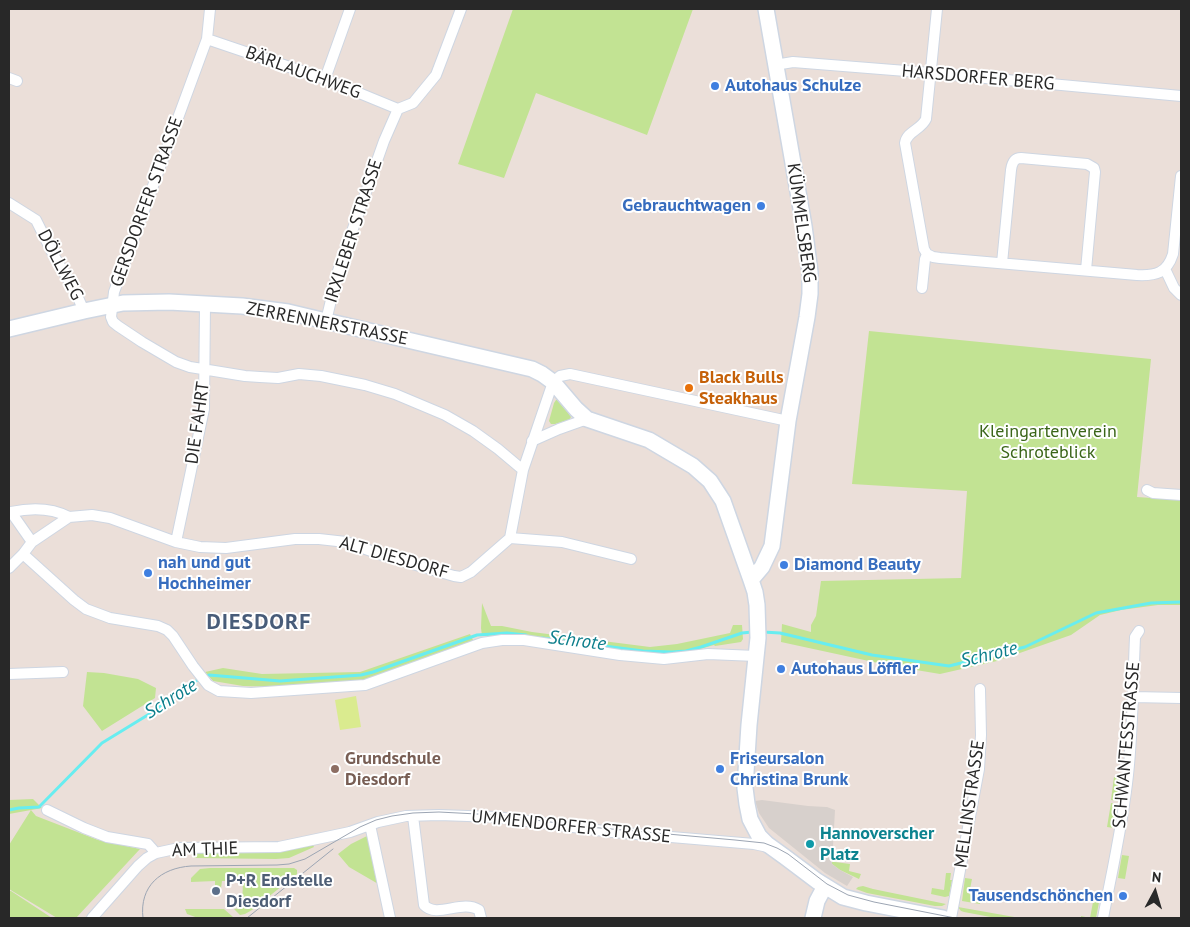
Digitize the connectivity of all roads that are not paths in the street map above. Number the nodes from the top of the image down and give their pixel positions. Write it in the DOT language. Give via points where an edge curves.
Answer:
graph roads {
  1 [pos="210,9"];
  2 [pos="350,9"];
  3 [pos="460,9"];
  4 [pos="766,9"];
  5 [pos="937,9"];
  6 [pos="207,39"];
  7 [pos="775,65"];
  8 [pos="931,73"];
  9 [pos="325,79"];
  10 [pos="1181,96"];
  11 [pos="398,109"];
  12 [pos="1181,176"];
  13 [pos="9,203"];
  14 [pos="927,254"];
  15 [pos="1002,263"];
  16 [pos="1165,269"];
  17 [pos="1086,270"];
  18 [pos="922,288"];
  19 [pos="1181,295"];
  20 [pos="204,304"];
  21 [pos="112,305"];
  22 [pos="84,311"];
  23 [pos="326,321"];
  24 [pos="9,329"];
  25 [pos="205,369"];
  26 [pos="553,382"];
  27 [pos="587,419"];
  28 [pos="788,421"];
  29 [pos="532,441"];
  30 [pos="523,470"];
  31 [pos="1146,490"];
  32 [pos="1181,495"];
  33 [pos="69,517"];
  34 [pos="510,538"];
  35 [pos="32,542"];
  36 [pos="176,542"];
  37 [pos="23,554"];
  38 [pos="631,559"];
  39 [pos="9,568"];
  40 [pos="751,580"];
  41 [pos="1139,631"];
  42 [pos="756,656"];
  43 [pos="63,672"];
  44 [pos="9,674"];
  45 [pos="980,688"];
  46 [pos="1133,697"];
  47 [pos="1181,698"];
  48 [pos="47,810"];
  49 [pos="413,816"];
  50 [pos="370,825"];
  51 [pos="772,847"];
  52 [pos="156,853"];
  53 [pos="825,886"];
  54 [pos="92,918"];
  55 [pos="390,918"];
  56 [pos="482,918"];
  57 [pos="813,918"];
  58 [pos="943,918"];
  59 [pos="951,918"];
  60 [pos="1104,918"];
  1 -- 6 [label="street, GERSDORFER STRASSE"];
  2 -- 9 [label="street"];
  3 -- 11 [label="street" via="436,75 413,103"];
  4 -- 7 [label="main road, KÜMMELSBERG"];
  5 -- 8 [label="street"];
  6 -- 9 [label="street, BÄRLAUCHWEG"];
  6 -- 21 [label="street, GERSDORFER STRASSE"];
  7 -- 8 [label="street, HARSDORFER BERG" via="793,62"];
  7 -- 28 [label="main road, KÜMMELSBERG" via="810,272 808,311"];
  8 -- 10 [label="street, HARSDORFER BERG"];
  8 -- 14 [label="street" via="925,121 908,135 904,144"];
  9 -- 11 [label="street, BÄRLAUCHWEG"];
  11 -- 23 [label="street, IRXLEBER STRASSE" via="338,271"];
  12 -- 16 [label="street" via="1174,248"];
  13 -- 22 [label="street, DÖLLWEG" via="36,220"];
  14 -- 15 [label="street" via="936,258"];
  14 -- 18 [label="street"];
  15 -- 17 [label="street"];
  15 -- 17 [label="street" via="1010,170 1014,160 1021,158 1087,164 1094,168"];
  16 -- 17 [label="street" via="1148,275"];
  16 -- 19 [label="street"];
  20 -- 21 [label="main road, ZERRENNERSTRASSE" via="146,302"];
  20 -- 23 [label="main road, ZERRENNERSTRASSE" via="242,306"];
  20 -- 25 [label="street, DIE FAHRT"];
  21 -- 22 [label="main road, ZERRENNERSTRASSE"];
  21 -- 25 [label="street" via="111,320 118,326 181,364"];
  22 -- 24 [label="main road, ZERRENNERSTRASSE"];
  23 -- 26 [label="main road, ZERRENNERSTRASSE" via="526,367"];
  25 -- 30 [label="street" via="260,377 321,376 390,392 445,415 473,431"];
  25 -- 36 [label="street, DIE FAHRT" via="204,409"];
  26 -- 27 [label="main road"];
  26 -- 28 [label="street" via="561,375 570,374"];
  26 -- 29 [label="street"];
  27 -- 29 [label="street"];
  27 -- 40 [label="main road" via="649,440 706,476 723,501"];
  28 -- 40 [label="main road, KÜMMELSBERG" via="772,546 762,567"];
  29 -- 30 [label="street"];
  30 -- 34 [label="street"];
  31 -- 32 [label="street"];
  33 -- 35 [label="street"];
  33 -- 35 [label="street" via="48,510 11,512"];
  33 -- 36 [label="street, ALT DIESDORF" via="104,516"];
  34 -- 36 [label="street, ALT DIESDORF" via="471,572 461,576 346,542 294,539 226,548"];
  34 -- 38 [label="street" via="562,542"];
  35 -- 37 [label="street"];
  37 -- 39 [label="street"];
  37 -- 42 [label="street" via="86,609 110,618 167,630 208,685 219,691 246,693 365,685 482,643 502,640 532,641 664,659 708,654"];
  40 -- 42 [label="main road" via="756,597"];
  41 -- 46 [label="street, SCHWANTESSTRASSE"];
  42 -- 51 [label="main road" via="745,795 752,824 763,841"];
  43 -- 44 [label="street"];
  45 -- 59 [label="street, MELLINSTRASSE" via="978,769"];
  46 -- 47 [label="street"];
  46 -- 60 [label="street, SCHWANTESSTRASSE" via="1125,800"];
  48 -- 52 [label="street, AM THIE" via="107,837 148,844"];
  49 -- 50 [label="street, UMMENDORFER STRASSE"];
  49 -- 51 [label="street, UMMENDORFER STRASSE" via="506,818"];
  49 -- 56 [label="street" via="424,905 433,910 474,908 479,910"];
  50 -- 52 [label="street, AM THIE" via="279,847 179,848"];
  50 -- 55 [label="street"];
  51 -- 53 [label="main road"];
  52 -- 54 [label="street" via="138,866"];
  53 -- 57 [label="main road" via="816,902"];
  53 -- 58 [label="main road" via="857,901"];
}
